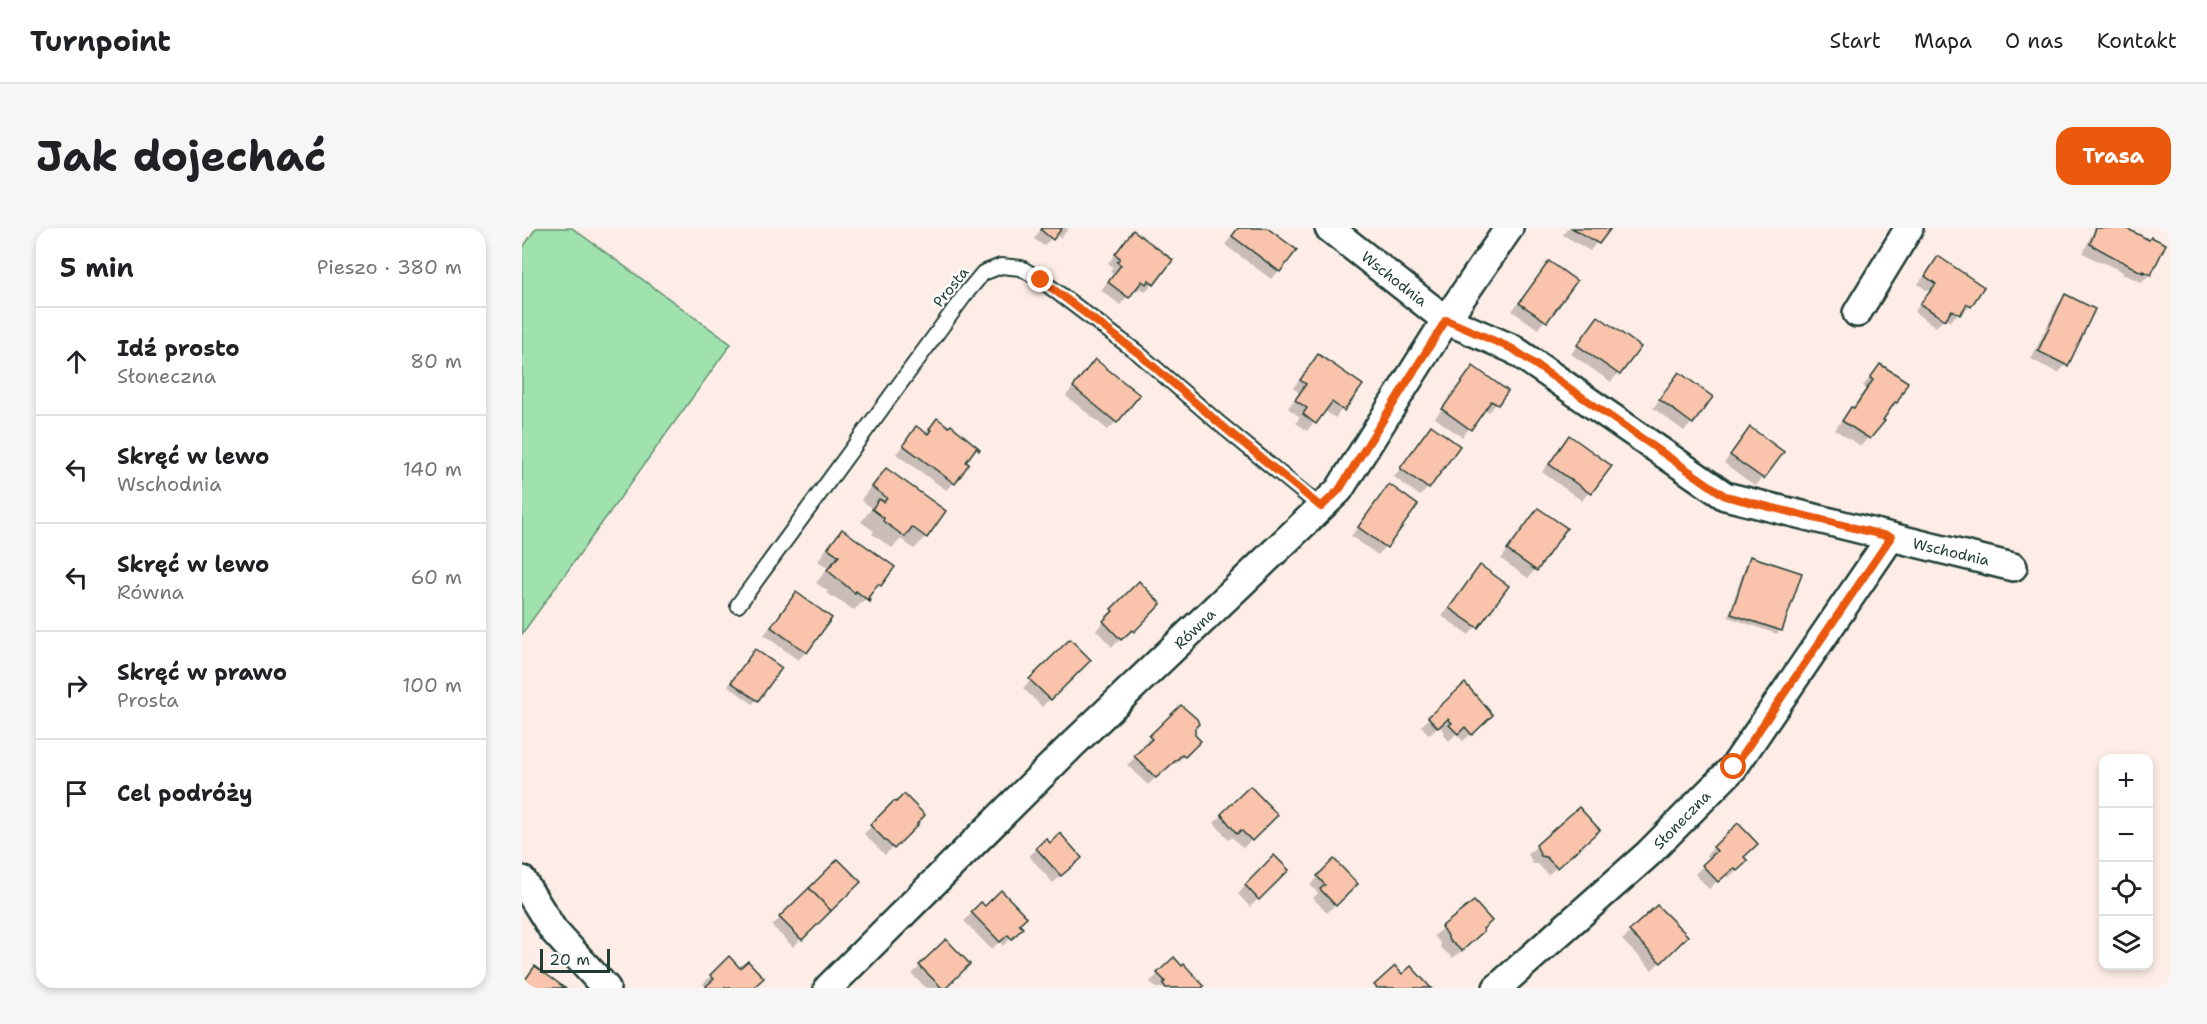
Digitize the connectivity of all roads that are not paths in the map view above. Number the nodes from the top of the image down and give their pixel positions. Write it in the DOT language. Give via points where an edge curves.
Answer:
graph roads {
  1 [pos="1329,228"];
  2 [pos="1509,228"];
  3 [pos="1909,228"];
  4 [pos="1857,313"];
  5 [pos="1446,320"];
  6 [pos="1321,507"];
  7 [pos="1891,537"];
  8 [pos="2013,567"];
  9 [pos="738,605"];
  10 [pos="522,880"];
  11 [pos="1501,987"];
  12 [pos="606,988"];
  13 [pos="828,988"];
  1 -- 5 [label="street, Wschodnia"];
  2 -- 5 [label="street, Równa"];
  3 -- 4 [label="street"];
  5 -- 6 [label="street, Równa" via="1339,490"];
  5 -- 7 [label="street, Wschodnia" via="1513,349 1725,496"];
  6 -- 9 [label="lane, Prosta" via="1138,353 1041,280 1021,268 1001,266 983,273 967,292"];
  6 -- 13 [label="street, Równa" via="1071,746"];
  7 -- 8 [label="street, Wschodnia"];
  7 -- 11 [label="street, Słoneczna" via="1734,767 1648,854"];
  10 -- 12 [label="street" via="553,930"];
}
